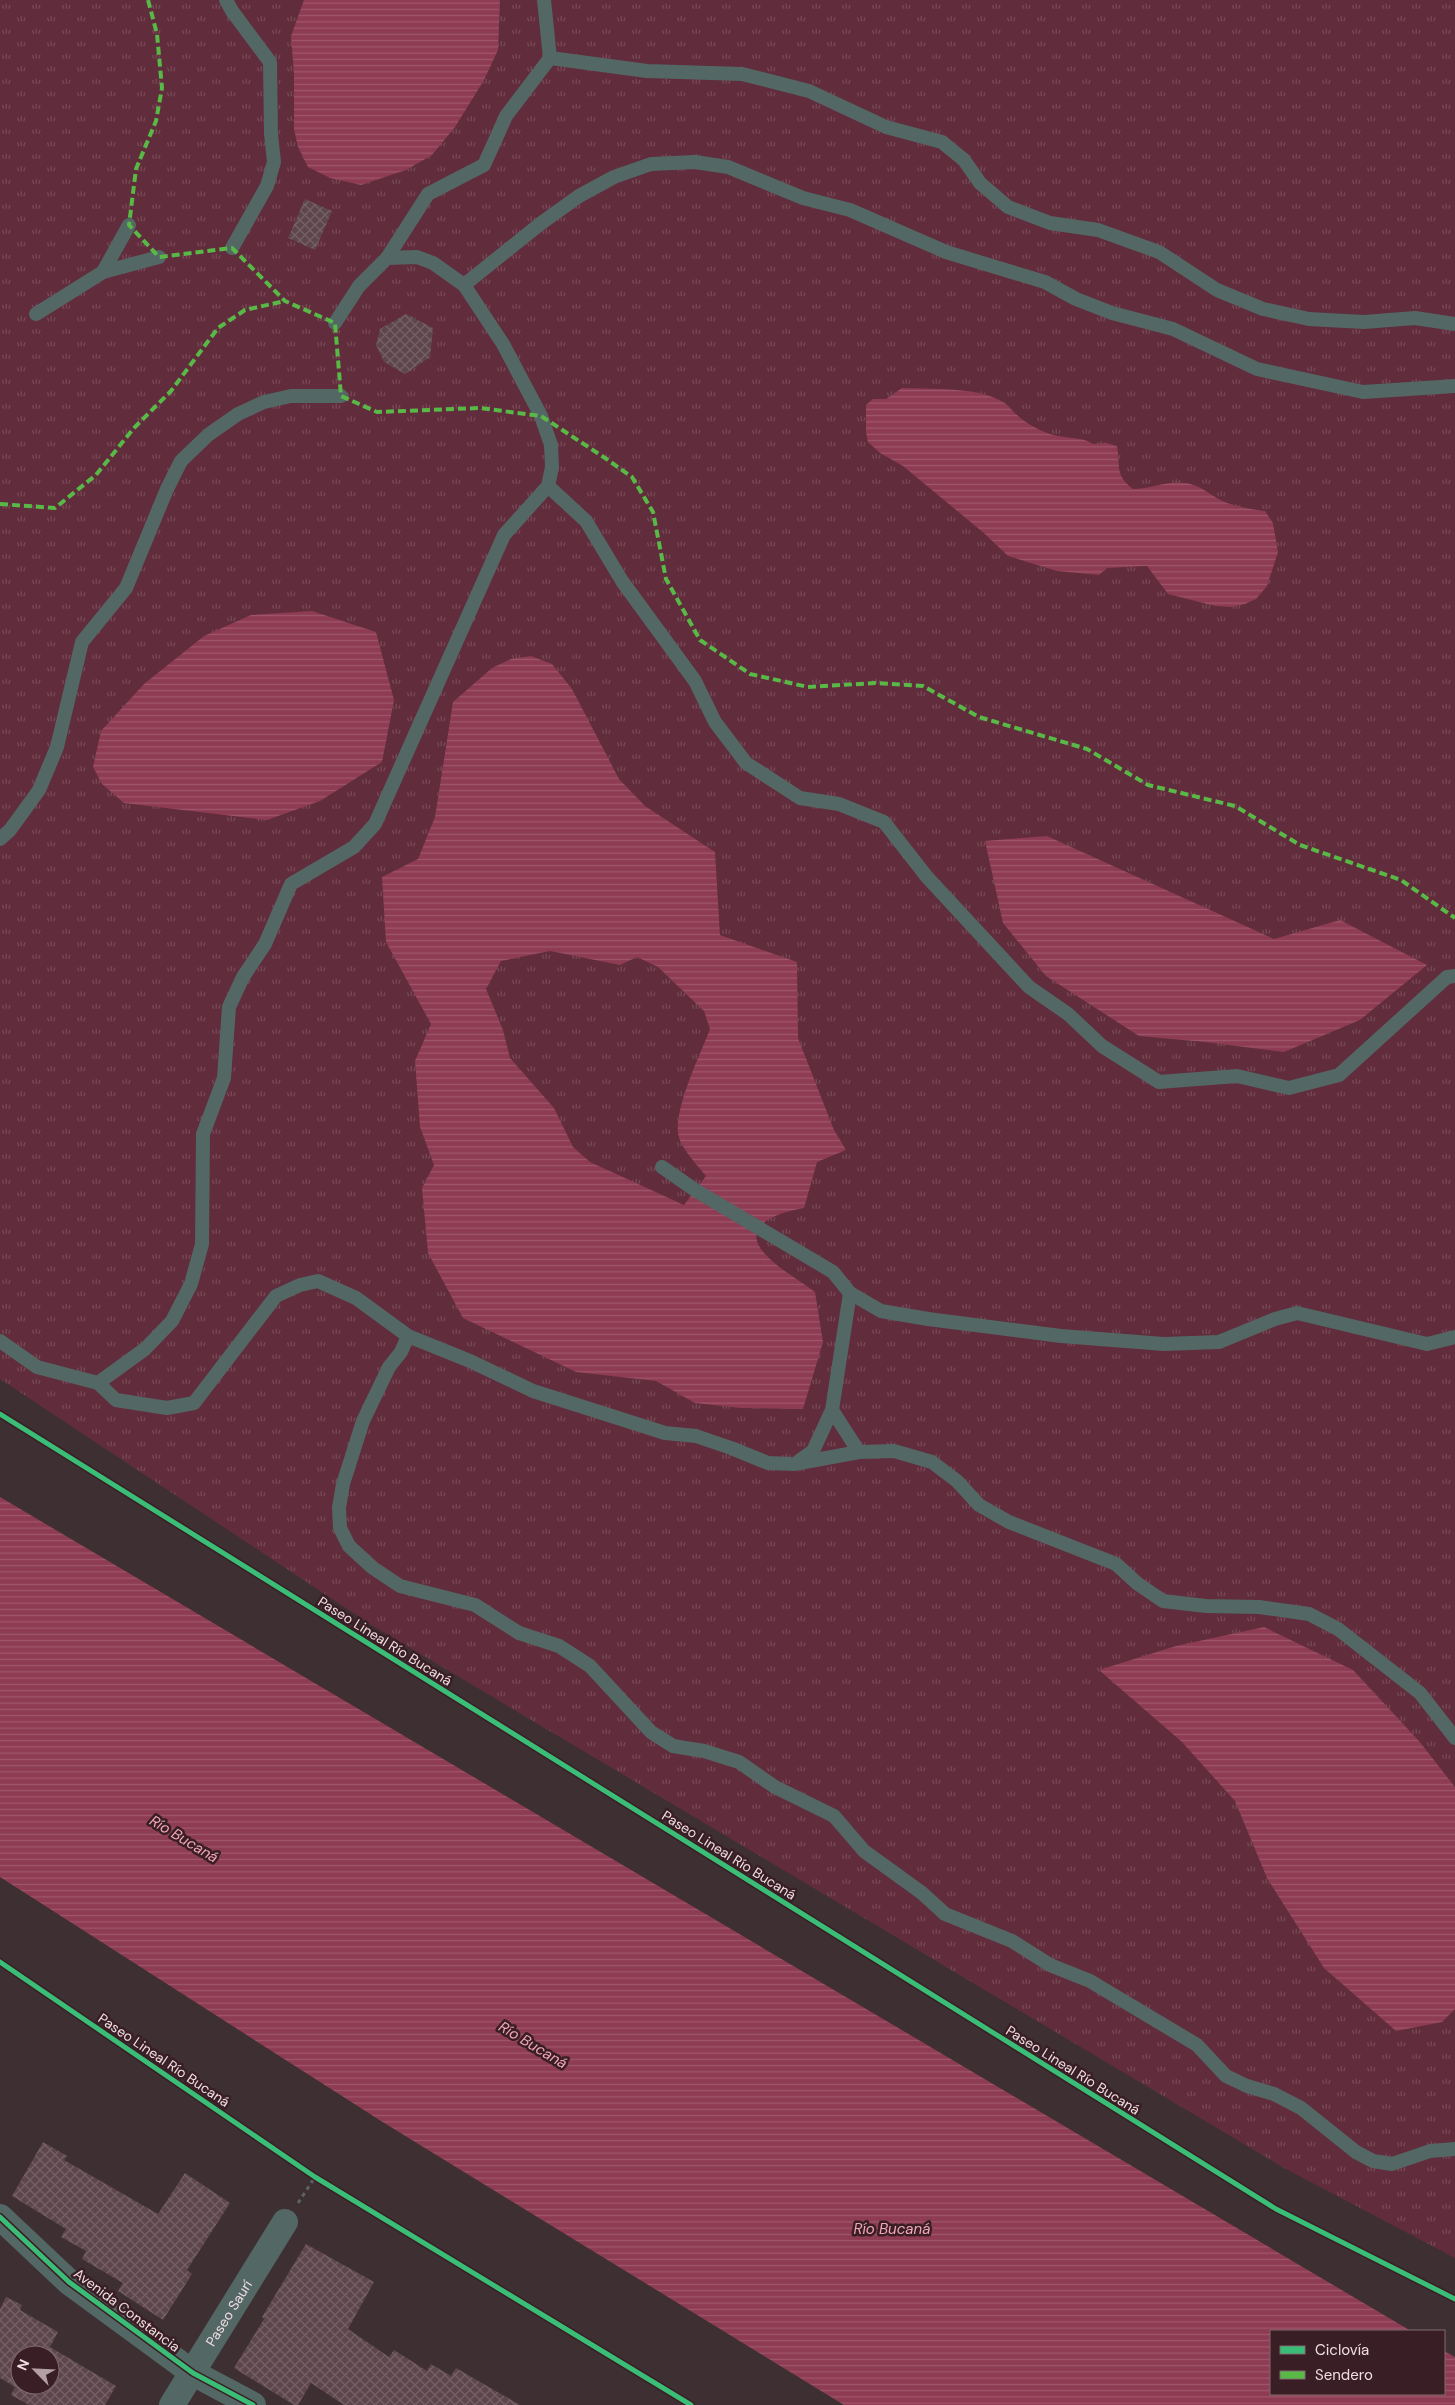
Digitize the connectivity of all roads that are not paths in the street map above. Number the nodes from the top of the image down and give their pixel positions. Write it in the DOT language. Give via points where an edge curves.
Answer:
graph roads {
  1 [pos="226,0"];
  2 [pos="544,0"];
  3 [pos="550,58"];
  4 [pos="129,226"];
  5 [pos="232,248"];
  6 [pos="159,257"];
  7 [pos="387,258"];
  8 [pos="103,272"];
  9 [pos="464,285"];
  10 [pos="36,314"];
  11 [pos="335,323"];
  12 [pos="1455,324"];
  13 [pos="1455,386"];
  14 [pos="341,396"];
  15 [pos="548,486"];
  16 [pos="0,839"];
  17 [pos="1455,976"];
  18 [pos="662,1168"];
  19 [pos="850,1292"];
  20 [pos="408,1336"];
  21 [pos="1455,1337"];
  22 [pos="0,1341"];
  23 [pos="98,1383"];
  24 [pos="832,1410"];
  25 [pos="858,1452"];
  26 [pos="794,1464"];
  27 [pos="1455,1738"];
  28 [pos="1455,2149"];
  29 [pos="0,2217"];
  30 [pos="285,2222"];
  31 [pos="193,2373"];
  32 [pos="172,2405"];
  33 [pos="253,2405"];
  1 -- 5 [label="lane" via="270,62 274,162 266,186"];
  2 -- 3 [label="lane"];
  3 -- 7 [label="lane" via="506,116 484,165 428,194"];
  3 -- 12 [label="lane" via="647,71 742,74 809,90 886,127 942,142 964,160 980,183 1008,207 1050,223 1098,230 1159,252 1217,290 1263,309 1309,319 1364,322 1415,318"];
  4 -- 8 [label="lane"];
  6 -- 8 [label="lane"];
  7 -- 9 [label="lane" via="416,257 433,263"];
  7 -- 11 [label="lane" via="359,286"];
  8 -- 10 [label="lane"];
  9 -- 13 [label="lane" via="540,224 614,176 651,164 695,162 728,167 803,198 850,210 946,252 1044,282 1112,313 1173,329 1257,370 1363,392"];
  9 -- 15 [label="lane" via="503,344 541,416 551,445 552,467"];
  14 -- 16 [label="lane" via="291,396 264,402 238,414 208,435 181,461 126,588 82,642 57,747 39,790"];
  15 -- 17 [label="lane" via="586,521 622,581 695,681 715,722 746,763 800,798 839,804 884,822 927,877 1029,987 1068,1014 1102,1046 1159,1082 1238,1076 1289,1088 1339,1075 1448,976"];
  15 -- 23 [label="lane" via="504,535 375,824 354,847 291,884 265,944 244,977 229,1007 224,1078 203,1134 202,1244 191,1284 172,1321 145,1349"];
  18 -- 19 [label="lane" via="833,1272"];
  19 -- 21 [label="lane" via="881,1311 928,1319 1061,1336 1164,1344 1219,1342 1297,1313 1427,1344"];
  19 -- 24 [label="lane"];
  20 -- 23 [label="lane" via="356,1298 318,1281 276,1296 194,1403 167,1408 116,1400"];
  20 -- 26 [label="lane" via="533,1391 664,1433 696,1436 768,1463"];
  20 -- 28 [label="lane" via="362,1422 351,1453 339,1508 340,1528 349,1546 374,1568 400,1586 475,1605 519,1633 559,1646 590,1666 651,1732 673,1746 739,1762 775,1787 834,1816 864,1851 946,1914 1012,1941 1050,1965 1090,1981 1197,2045 1226,2076 1301,2108 1373,2161 1392,2164 1430,2151"];
  22 -- 23 [label="lane" via="37,1366"];
  24 -- 25 [label="lane"];
  24 -- 26 [label="lane" via="813,1451"];
  25 -- 26 [label="lane"];
  25 -- 27 [label="lane" via="894,1451 932,1462 979,1504 1002,1518 1116,1564 1163,1601 1259,1607 1309,1614 1338,1629 1420,1693"];
  29 -- 31 [label="street, Avenida Constancia" via="69,2282"];
  30 -- 31 [label="street, Paseo Saurí"];
  31 -- 32 [label="street, Paseo Saurí"];
  31 -- 33 [label="street, Avenida Constancia"];
}
